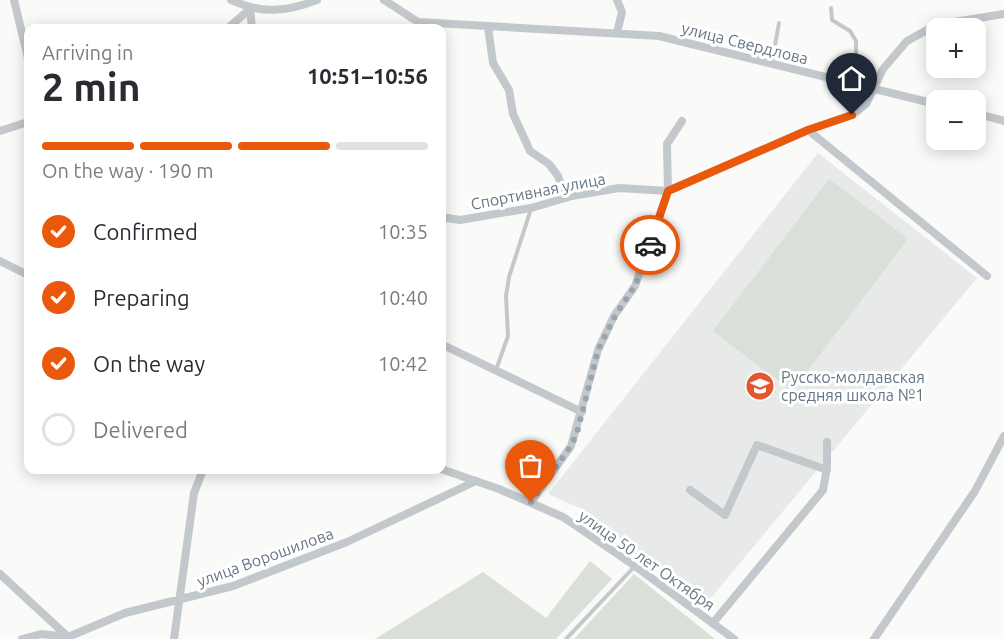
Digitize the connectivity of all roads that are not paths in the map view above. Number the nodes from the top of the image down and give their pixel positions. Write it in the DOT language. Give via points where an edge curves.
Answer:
graph roads {
  1 [pos="14,0"];
  2 [pos="231,0"];
  3 [pos="317,0"];
  4 [pos="384,0"];
  5 [pos="617,0"];
  6 [pos="831,8"];
  7 [pos="250,9"];
  8 [pos="1004,14"];
  9 [pos="779,23"];
  10 [pos="233,24"];
  11 [pos="252,24"];
  12 [pos="415,24"];
  13 [pos="446,26"];
  14 [pos="488,27"];
  15 [pos="617,33"];
  16 [pos="24,41"];
  17 [pos="772,62"];
  18 [pos="863,87"];
  19 [pos="872,89"];
  20 [pos="926,102"];
  21 [pos="986,116"];
  22 [pos="682,121"];
  23 [pos="1004,121"];
  24 [pos="24,123"];
  25 [pos="808,130"];
  26 [pos="0,131"];
  27 [pos="668,191"];
  28 [pos="566,198"];
  29 [pos="531,208"];
  30 [pos="446,218"];
  31 [pos="0,261"];
  32 [pos="24,273"];
  33 [pos="987,276"];
  34 [pos="446,346"];
  35 [pos="495,371"];
  36 [pos="582,412"];
  37 [pos="1004,436"];
  38 [pos="827,442"];
  39 [pos="827,470"];
  40 [pos="446,471"];
  41 [pos="201,474"];
  42 [pos="476,482"];
  43 [pos="690,490"];
  44 [pos="531,502"];
  45 [pos="634,566"];
  46 [pos="0,574"];
  47 [pos="178,600"];
  48 [pos="713,623"];
  49 [pos="69,638"];
  50 [pos="22,639"];
  51 [pos="174,639"];
  52 [pos="566,639"];
  53 [pos="734,639"];
  54 [pos="874,639"];
  1 -- 16 [label="street"];
  2 -- 7 [label="street"];
  3 -- 7 [label="street" via="293,10"];
  4 -- 12 [label="street, улица Свердлова"];
  5 -- 15 [label="street" via="622,12"];
  6 -- 18 [label="lane" via="832,20 850,31 856,41 856,57 865,78"];
  7 -- 10 [label="street"];
  7 -- 11 [label="street"];
  8 -- 19 [label="street, Спортивная улица" via="936,25 907,41"];
  9 -- 17 [label="lane"];
  13 -- 14 [label="street, улица Свердлова"];
  14 -- 15 [label="street, улица Свердлова"];
  14 -- 28 [label="street" via="493,63 509,90 513,114 530,151 549,164"];
  15 -- 17 [label="street, улица Свердлова" via="659,36"];
  17 -- 18 [label="street, улица Свердлова"];
  18 -- 19 [label="street, улица Свердлова"];
  19 -- 20 [label="street, улица Свердлова"];
  19 -- 25 [label="street, Спортивная улица" via="866,104 852,115"];
  21 -- 23 [label="street"];
  22 -- 27 [label="street" via="668,144"];
  24 -- 26 [label="street"];
  25 -- 27 [label="street, Спортивная улица"];
  25 -- 33 [label="street"];
  27 -- 28 [label="street, Спортивная улица" via="619,188"];
  27 -- 36 [label="street" via="635,286 598,350"];
  28 -- 29 [label="street, Спортивная улица"];
  29 -- 30 [label="street, Спортивная улица" via="460,220"];
  29 -- 35 [label="lane" via="509,277 508,336"];
  31 -- 32 [label="street"];
  34 -- 35 [label="street"];
  35 -- 36 [label="street"];
  36 -- 44 [label="street" via="571,446"];
  37 -- 54 [label="street" via="975,491"];
  38 -- 39 [label="street"];
  39 -- 43 [label="street" via="757,445 725,515"];
  39 -- 48 [label="street" via="823,490"];
  40 -- 42 [label="street, улица 50 лет Октября"];
  41 -- 47 [label="street" via="194,493"];
  42 -- 44 [label="street, улица 50 лет Октября"];
  42 -- 47 [label="street, улица Ворошилова" via="347,542 233,586"];
  44 -- 45 [label="street, улица 50 лет Октября" via="563,517"];
  45 -- 48 [label="street, улица 50 лет Октября"];
  45 -- 52 [label="lane"];
  46 -- 49 [label="street"];
  47 -- 49 [label="street, улица Ворошилова" via="125,614"];
  47 -- 51 [label="street"];
  48 -- 53 [label="street, улица 50 лет Октября"];
  49 -- 50 [label="street, улица Ворошилова" via="41,634"];
}
